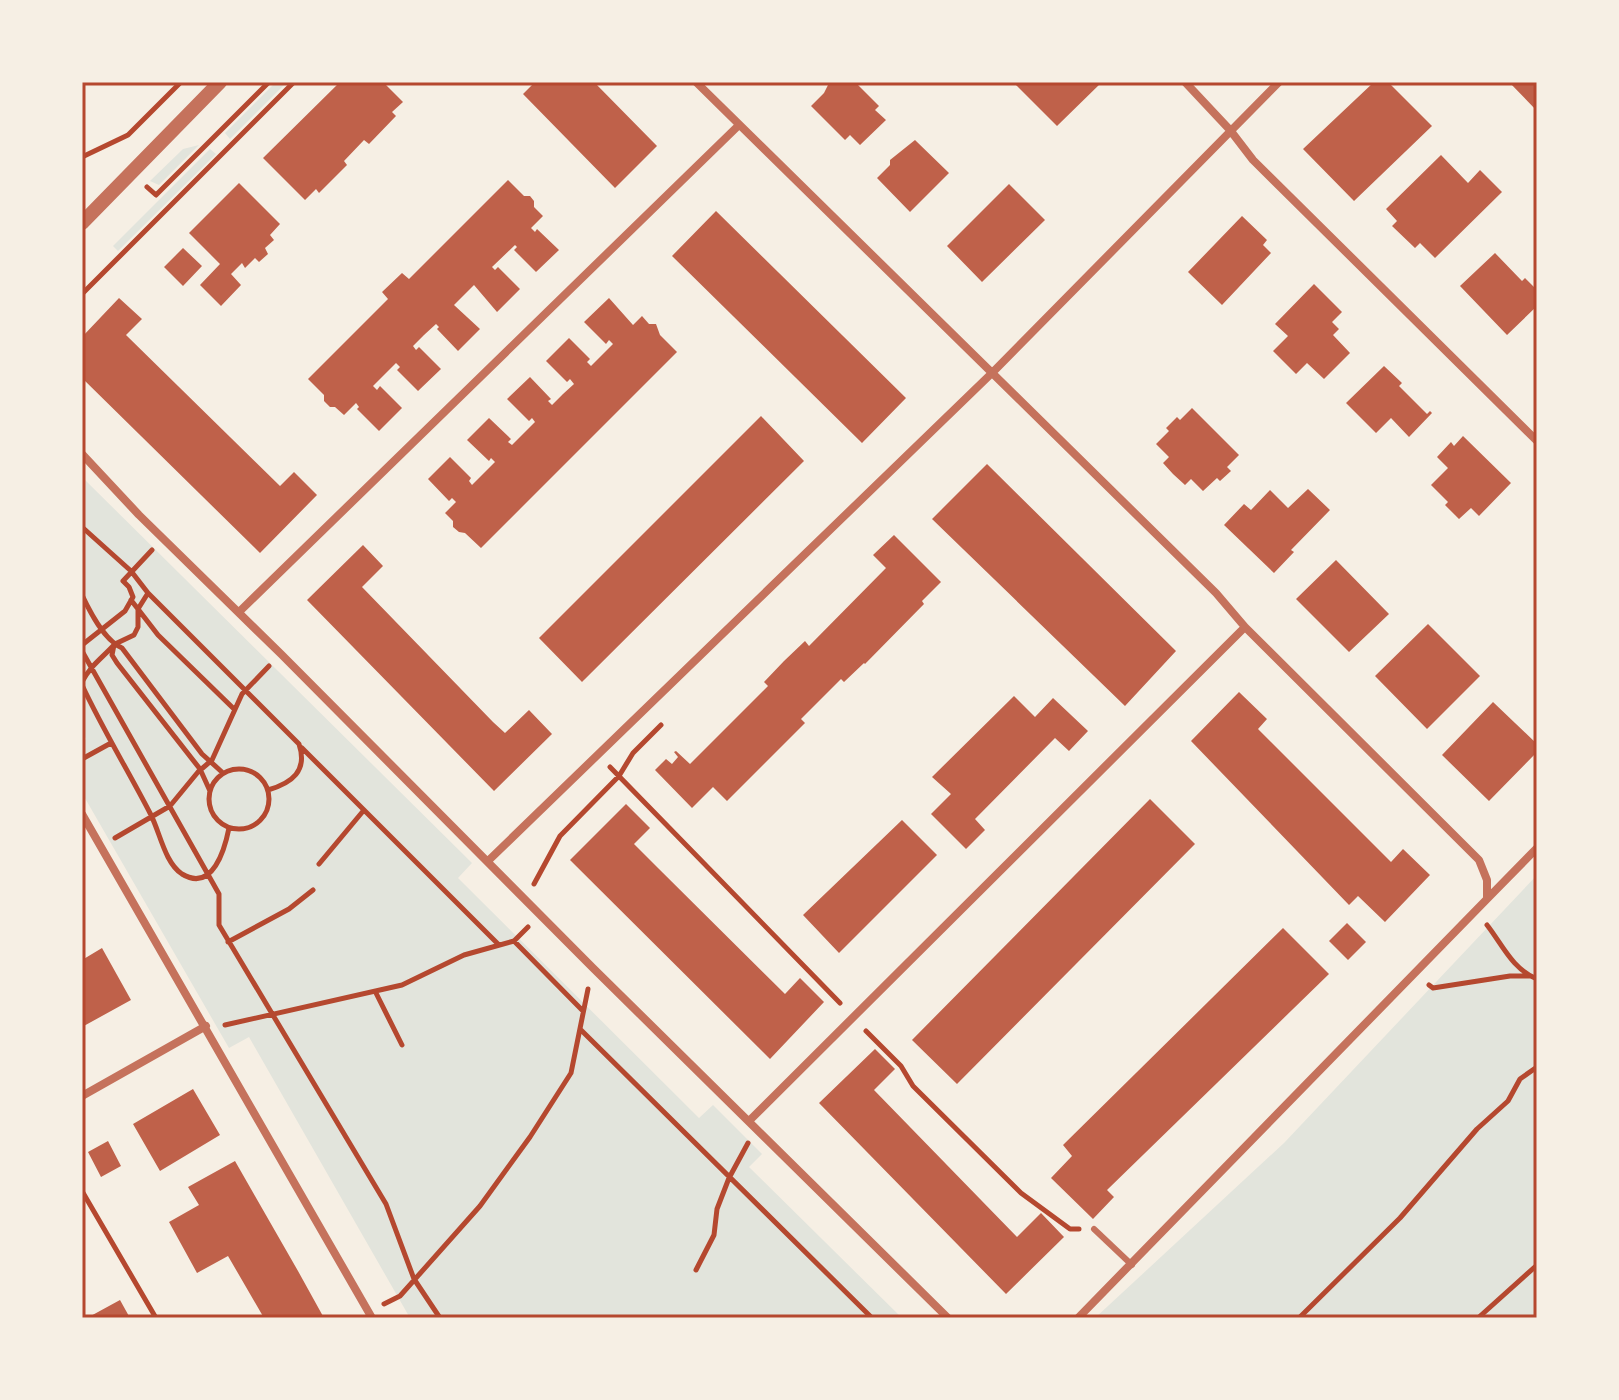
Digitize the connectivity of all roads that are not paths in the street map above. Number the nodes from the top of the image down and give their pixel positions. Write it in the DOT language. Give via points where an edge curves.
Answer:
graph roads {
  1 [pos="220,82"];
  2 [pos="696,82"];
  3 [pos="1185,82"];
  4 [pos="1279,82"];
  5 [pos="739,125"];
  6 [pos="1230,130"];
  7 [pos="82,223"];
  8 [pos="993,372"];
  9 [pos="1537,441"];
  10 [pos="82,454"];
  11 [pos="239,612"];
  12 [pos="1245,627"];
  13 [pos="82,814"];
  14 [pos="1537,848"];
  15 [pos="488,861"];
  16 [pos="1487,899"];
  17 [pos="207,1028"];
  18 [pos="82,1096"];
  19 [pos="752,1124"];
  20 [pos="1094,1229"];
  21 [pos="1132,1265"];
  22 [pos="372,1318"];
  23 [pos="948,1318"];
  24 [pos="1078,1318"];
  1 -- 7 [label="street"];
  2 -- 5 [label="street"];
  3 -- 6 [label="street"];
  4 -- 6 [label="street"];
  5 -- 8 [label="street"];
  5 -- 11 [label="street"];
  6 -- 8 [label="street"];
  6 -- 9 [label="street" via="1253,160"];
  8 -- 12 [label="street"];
  8 -- 15 [label="street"];
  10 -- 11 [label="street"];
  11 -- 15 [label="street"];
  12 -- 16 [label="street" via="1479,860"];
  12 -- 19 [label="street"];
  13 -- 17 [label="street"];
  14 -- 16 [label="street"];
  15 -- 19 [label="street"];
  16 -- 21 [label="street"];
  17 -- 18 [label="street"];
  17 -- 22 [label="street"];
  19 -- 23 [label="street"];
  20 -- 21 [label="lane"];
  21 -- 24 [label="street"];
}
